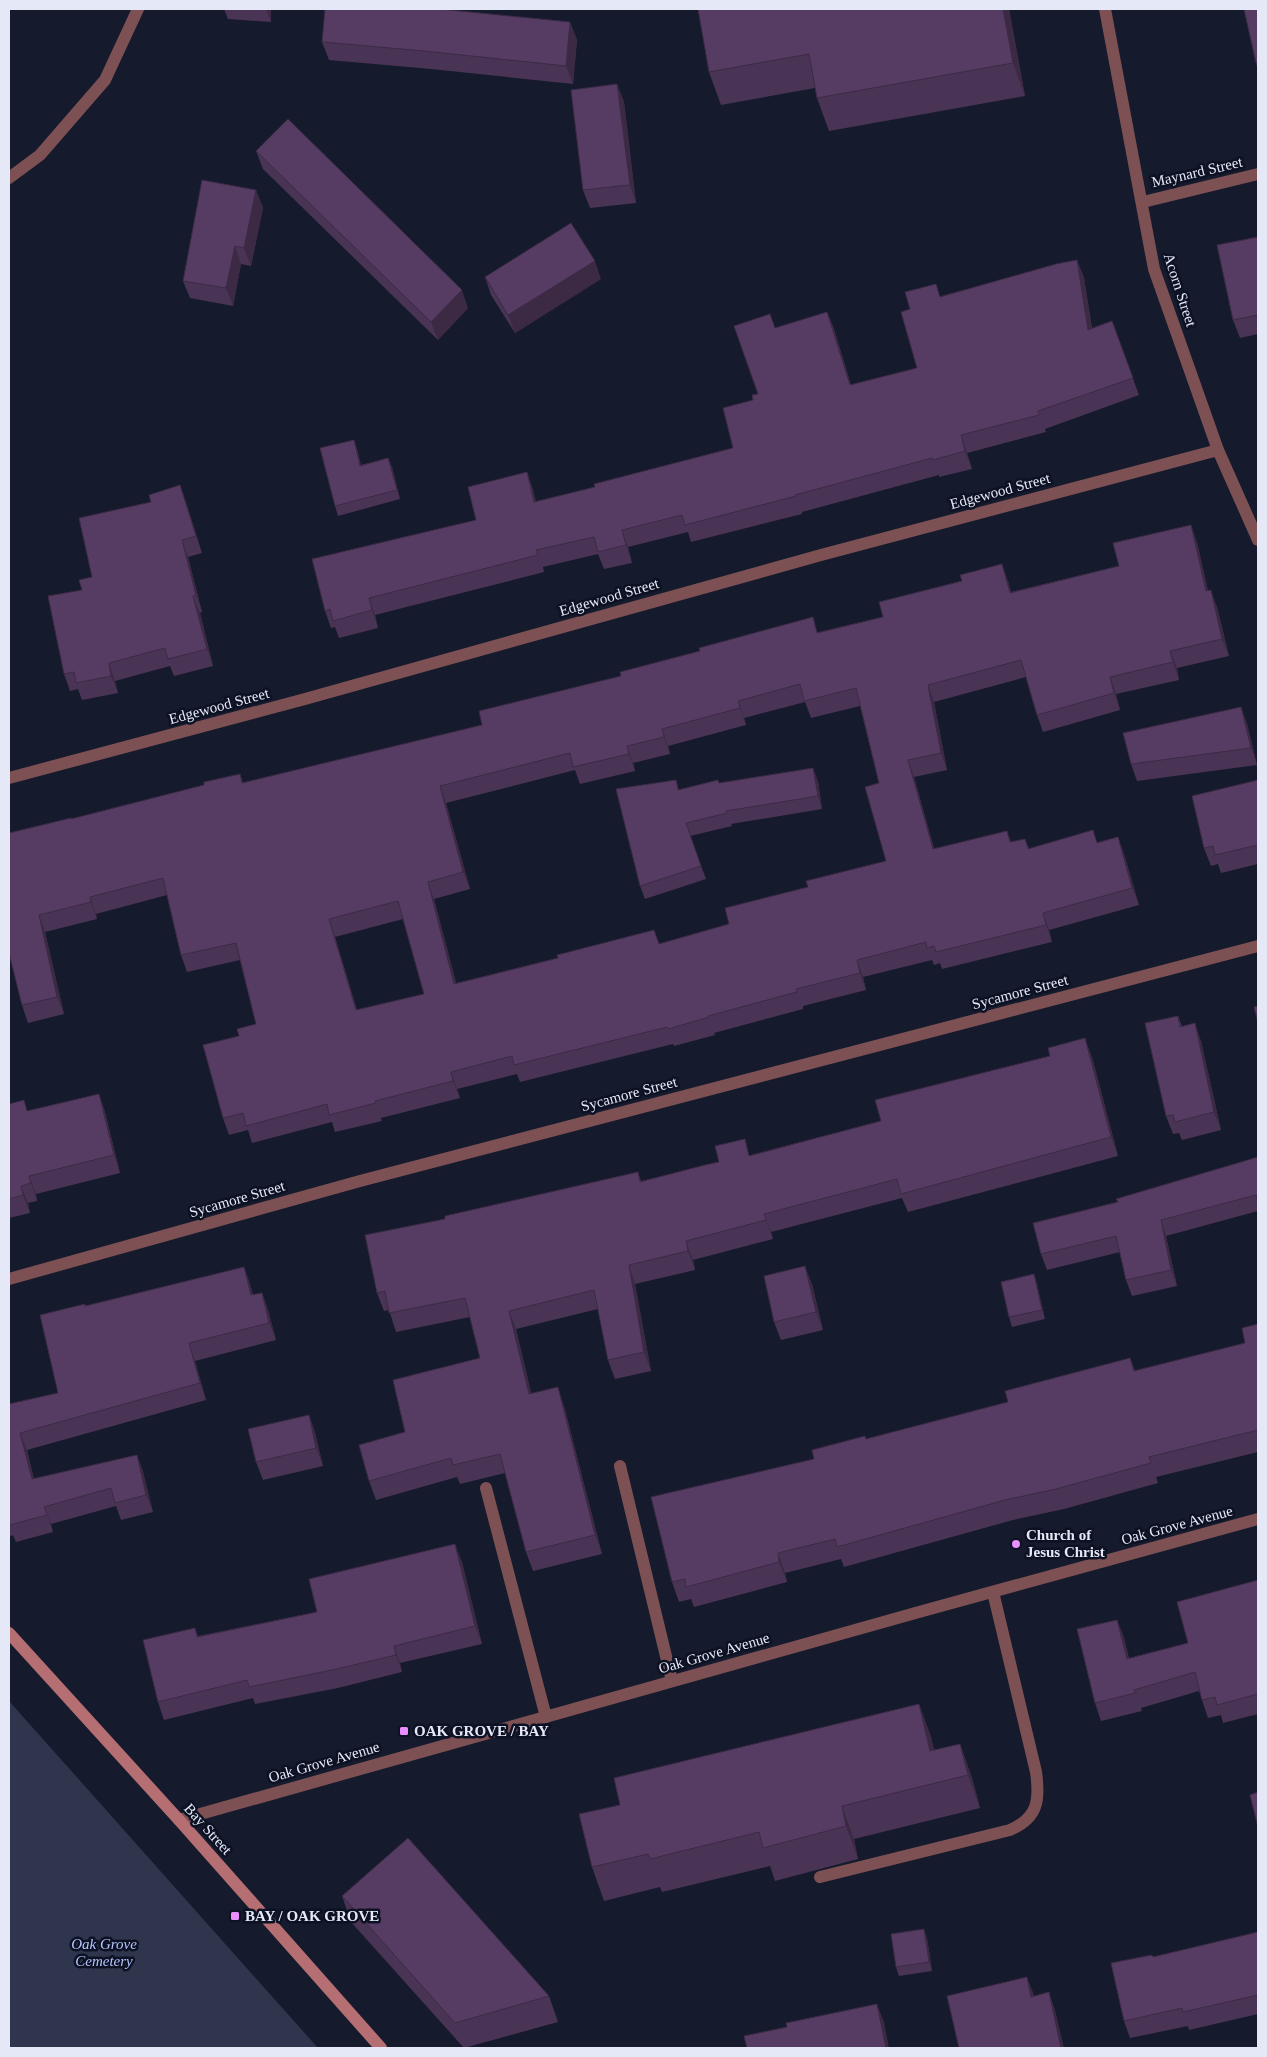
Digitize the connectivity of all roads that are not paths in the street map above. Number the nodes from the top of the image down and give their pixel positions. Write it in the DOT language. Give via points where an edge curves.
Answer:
graph roads {
  1 [pos="138,9"];
  2 [pos="1105,9"];
  3 [pos="1258,174"];
  4 [pos="9,178"];
  5 [pos="1143,202"];
  6 [pos="1218,450"];
  7 [pos="1258,540"];
  8 [pos="9,778"];
  9 [pos="1258,946"];
  10 [pos="9,1279"];
  11 [pos="620,1466"];
  12 [pos="486,1488"];
  13 [pos="1258,1520"];
  14 [pos="993,1592"];
  15 [pos="9,1633"];
  16 [pos="672,1681"];
  17 [pos="546,1716"];
  18 [pos="179,1820"];
  19 [pos="820,1877"];
  20 [pos="381,2048"];
  1 -- 4 [label="street" via="106,80 40,156"];
  2 -- 5 [label="street, Acorn Street"];
  3 -- 5 [label="street, Maynard Street"];
  5 -- 6 [label="street, Acorn Street" via="1154,269"];
  6 -- 7 [label="street, Acorn Street"];
  6 -- 8 [label="street, Edgewood Street" via="821,555"];
  9 -- 10 [label="street, Sycamore Street" via="360,1181"];
  11 -- 16 [label="street"];
  12 -- 17 [label="street"];
  13 -- 14 [label="street, Oak Grove Avenue"];
  14 -- 16 [label="street, Oak Grove Avenue"];
  14 -- 19 [label="street" via="1036,1772 1036,1809 1023,1825 1010,1830"];
  15 -- 18 [label="main road, Bay Street"];
  16 -- 17 [label="street, Oak Grove Avenue"];
  17 -- 18 [label="street, Oak Grove Avenue"];
  18 -- 20 [label="main road, Bay Street"];
}
